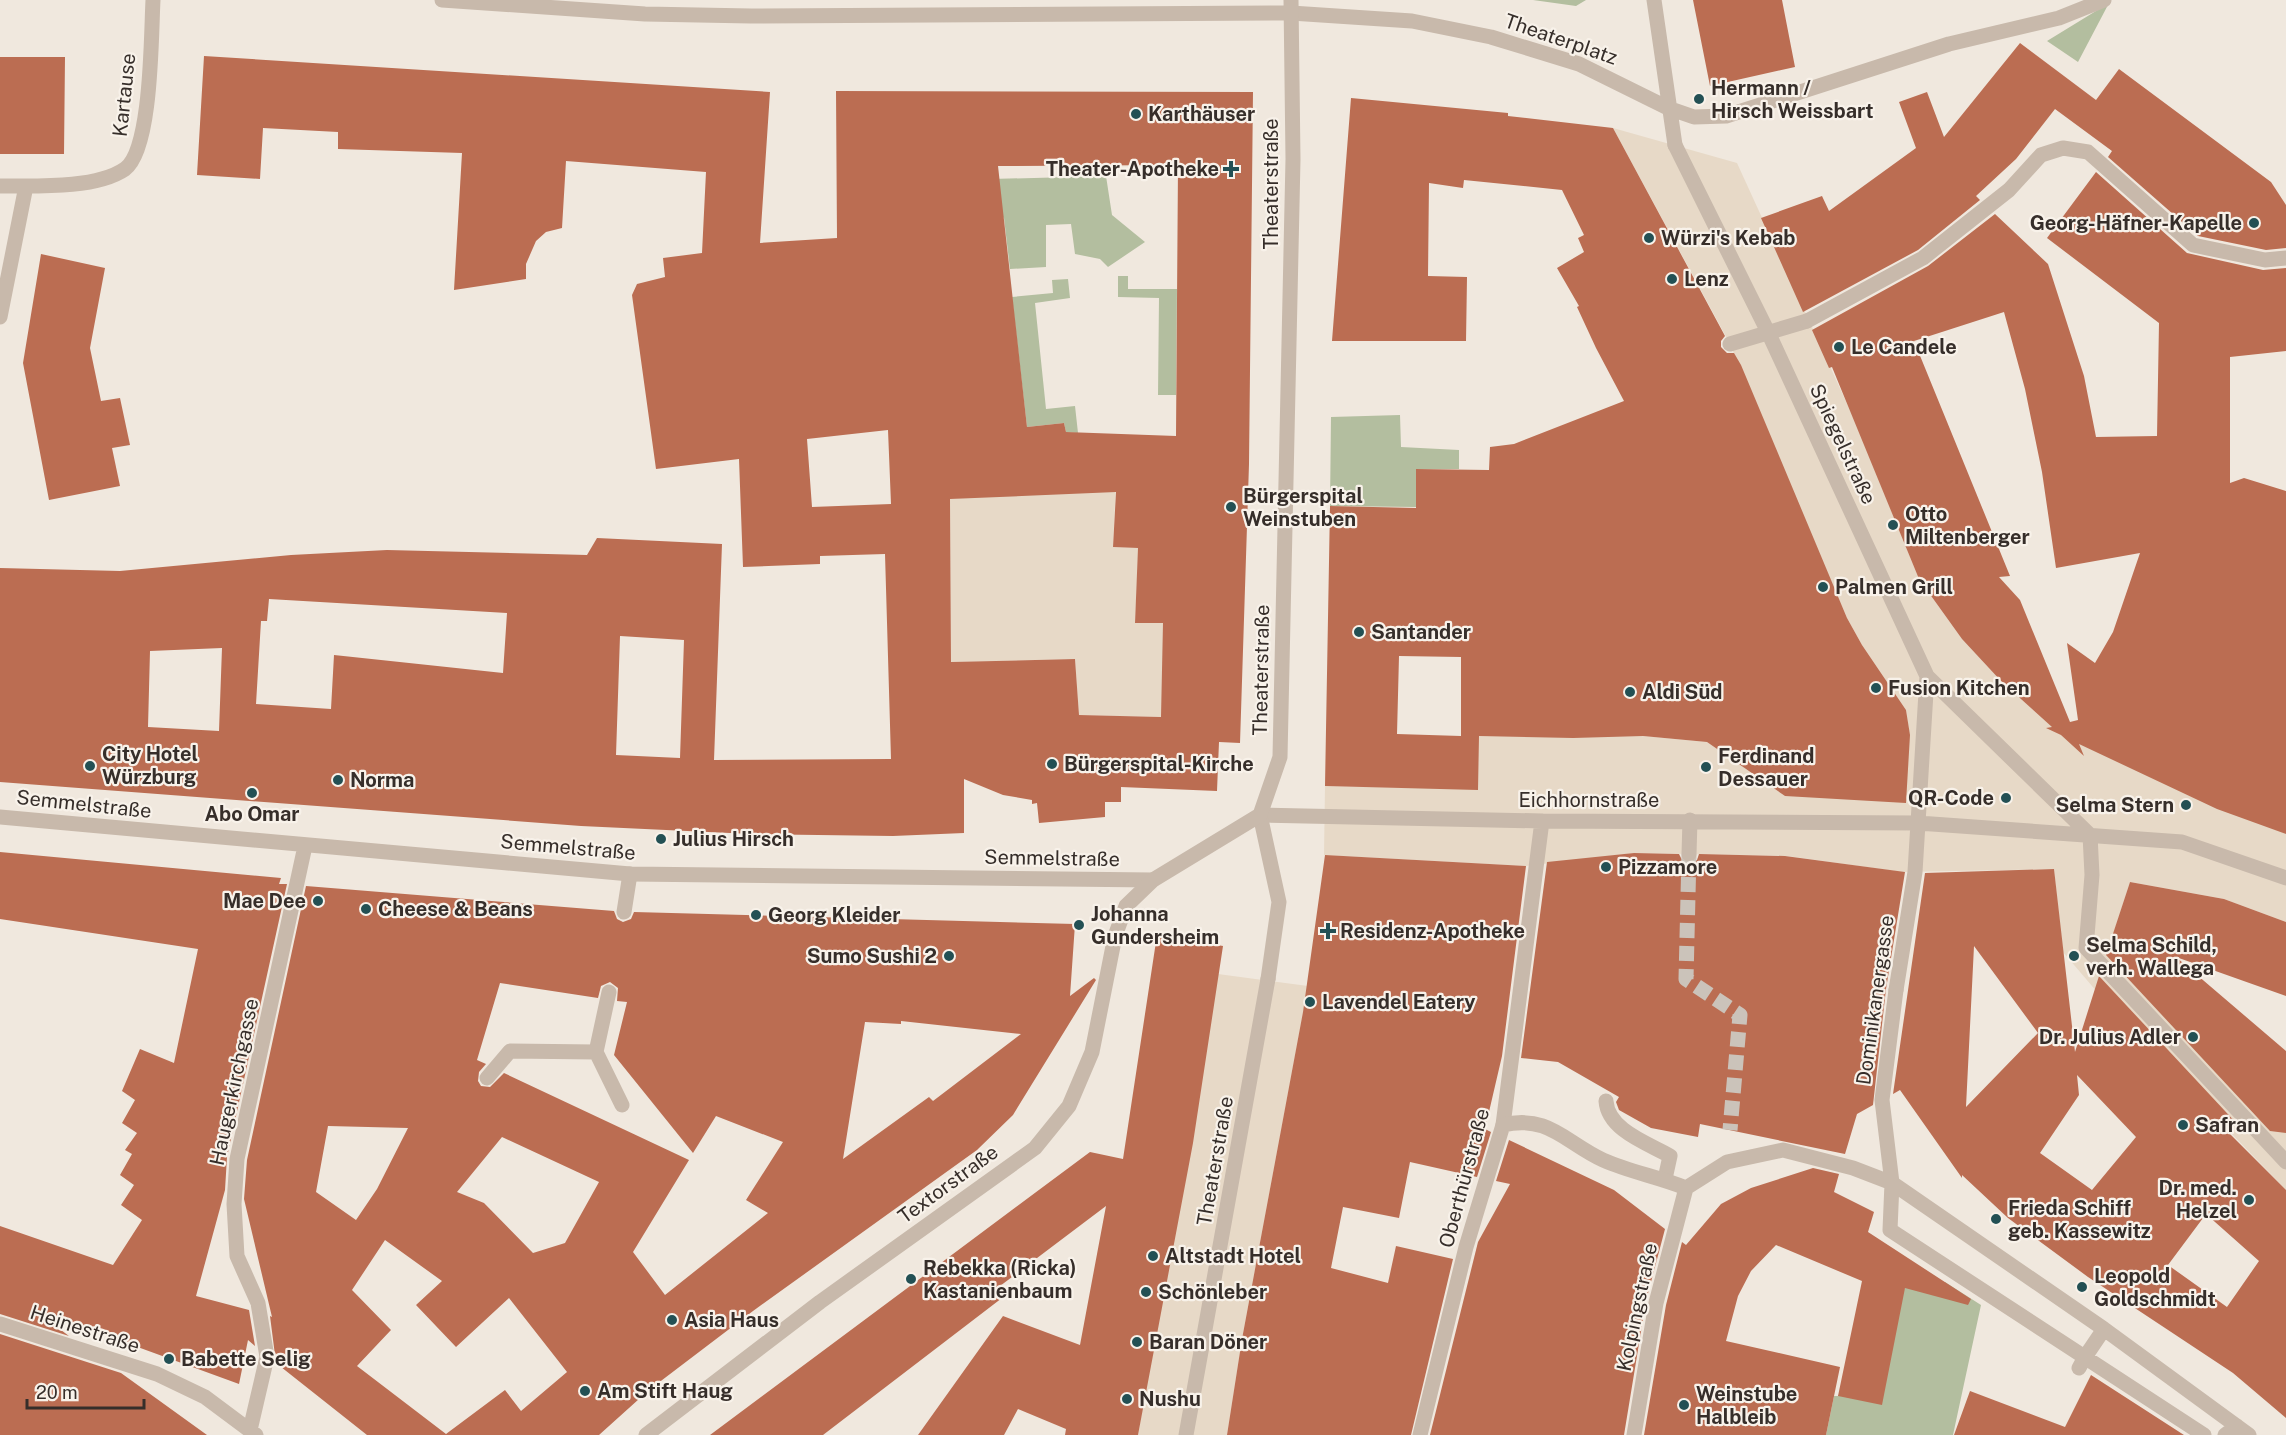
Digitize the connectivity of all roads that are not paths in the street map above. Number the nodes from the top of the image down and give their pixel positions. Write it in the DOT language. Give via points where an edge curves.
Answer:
graph roads {
  1 [pos="153,0"];
  2 [pos="442,0"];
  3 [pos="1654,0"];
  4 [pos="2104,0"];
  5 [pos="1291,7"];
  6 [pos="1668,108"];
  7 [pos="0,186"];
  8 [pos="26,186"];
  9 [pos="2286,258"];
  10 [pos="0,317"];
  11 [pos="1768,332"];
  12 [pos="1730,344"];
  13 [pos="1926,676"];
  14 [pos="1260,815"];
  15 [pos="0,817"];
  16 [pos="1690,820"];
  17 [pos="1542,821"];
  18 [pos="1918,823"];
  19 [pos="2090,835"];
  20 [pos="305,846"];
  21 [pos="1689,854"];
  22 [pos="630,874"];
  23 [pos="2286,878"];
  24 [pos="1154,880"];
  25 [pos="624,912"];
  26 [pos="609,992"];
  27 [pos="596,1052"];
  28 [pos="486,1078"];
  29 [pos="1606,1101"];
  30 [pos="622,1105"];
  31 [pos="1503,1125"];
  32 [pos="2286,1162"];
  33 [pos="1665,1179"];
  34 [pos="1892,1183"];
  35 [pos="1686,1188"];
  36 [pos="0,1324"];
  37 [pos="2104,1329"];
  38 [pos="2082,1362"];
  39 [pos="2237,1432"];
  40 [pos="253,1433"];
  41 [pos="646,1435"];
  42 [pos="1186,1435"];
  43 [pos="1420,1435"];
  44 [pos="1634,1435"];
  45 [pos="2204,1435"];
  1 -- 8 [label="street, Kartause" via="146,116 141,146 127,168 101,181"];
  2 -- 5 [label="street, Theaterplatz" via="645,14 751,16"];
  3 -- 6 [label="street"];
  4 -- 6 [label="street, Theaterplatz" via="2059,18 1948,44 1726,116 1694,117"];
  5 -- 6 [label="street, Theaterplatz" via="1412,21 1491,37 1579,64"];
  5 -- 14 [label="street, Theaterstraße" via="1293,181 1280,758"];
  6 -- 11 [label="street, Spiegelstraße" via="1675,145"];
  7 -- 8 [label="street, Kartause"];
  8 -- 10 [label="street"];
  9 -- 11 [label="street" via="2265,260 2193,245 2088,152 2063,148 2041,155 2009,190 1923,258 1807,321"];
  11 -- 12 [label="street"];
  11 -- 13 [label="street, Spiegelstraße"];
  13 -- 18 [label="street"];
  13 -- 19 [label="street"];
  14 -- 17 [label="street, Eichhornstraße"];
  14 -- 24 [label="street"];
  14 -- 42 [label="street, Theaterstraße" via="1279,902"];
  15 -- 20 [label="street, Semmelstraße"];
  16 -- 17 [label="street, Eichhornstraße"];
  16 -- 18 [label="street, Eichhornstraße"];
  16 -- 21 [label="street"];
  17 -- 31 [label="street, Oberthürstraße"];
  18 -- 19 [label="street, Eichhornstraße"];
  18 -- 34 [label="street, Dominikanergasse" via="1915,872 1882,1100"];
  19 -- 23 [label="street, Eichhornstraße" via="2182,842"];
  19 -- 32 [label="street" via="2092,875 2086,948"];
  20 -- 22 [label="street, Semmelstraße"];
  20 -- 40 [label="street, Haugerkirchgasse" via="237,1159 237,1257 258,1303 267,1357"];
  22 -- 24 [label="street, Semmelstraße"];
  22 -- 25 [label="street"];
  24 -- 41 [label="street, Textorstraße" via="1126,906 1115,936 1092,1052 1069,1106 1035,1148 820,1302"];
  26 -- 27 [label="street"];
  27 -- 28 [label="street" via="510,1051"];
  27 -- 30 [label="street"];
  29 -- 33 [label="street" via="1606,1112 1618,1126 1670,1156"];
  31 -- 33 [label="street" via="1542,1125 1603,1160"];
  31 -- 43 [label="street, Oberthürstraße" via="1466,1247"];
  33 -- 35 [label="street"];
  34 -- 35 [label="street" via="1853,1168 1783,1150 1727,1162"];
  34 -- 37 [label="street"];
  34 -- 38 [label="street, Dominikanergasse" via="1890,1230"];
  35 -- 44 [label="street, Kolpingstraße" via="1656,1303"];
  36 -- 40 [label="street, Heinestraße" via="157,1374 205,1398"];
  37 -- 38 [label="street"];
  37 -- 39 [label="street"];
  38 -- 45 [label="street, Dominikanergasse"];
}
